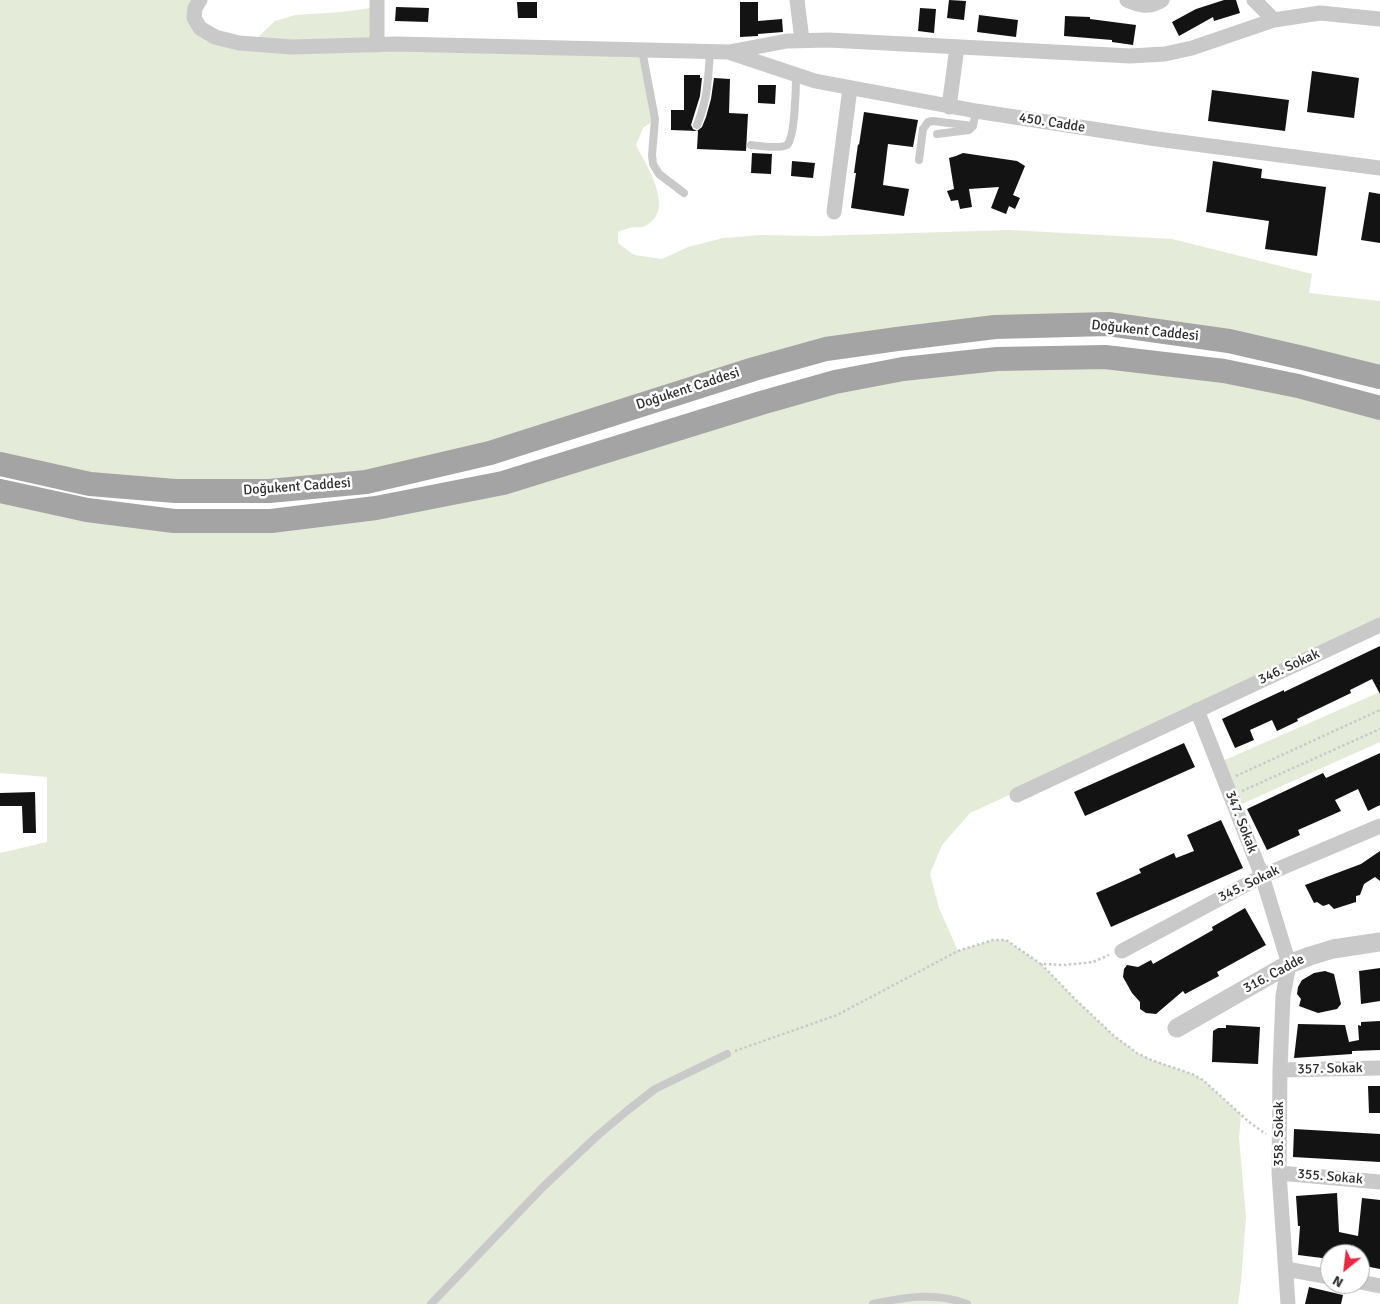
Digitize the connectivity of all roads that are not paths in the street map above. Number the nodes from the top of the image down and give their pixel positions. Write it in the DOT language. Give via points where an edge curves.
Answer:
graph roads {
  1 [pos="200,0"];
  2 [pos="376,0"];
  3 [pos="797,0"];
  4 [pos="1127,0"];
  5 [pos="1162,0"];
  6 [pos="1254,0"];
  7 [pos="1380,19"];
  8 [pos="1274,20"];
  9 [pos="802,40"];
  10 [pos="377,45"];
  11 [pos="957,47"];
  12 [pos="642,50"];
  13 [pos="710,52"];
  14 [pos="729,52"];
  15 [pos="796,75"];
  16 [pos="850,88"];
  17 [pos="949,106"];
  18 [pos="974,119"];
  19 [pos="697,125"];
  20 [pos="937,134"];
  21 [pos="751,145"];
  22 [pos="919,160"];
  23 [pos="1380,168"];
  24 [pos="684,193"];
  25 [pos="834,212"];
  26 [pos="1380,377"];
  27 [pos="1380,408"];
  28 [pos="0,464"];
  29 [pos="0,491"];
  30 [pos="1380,625"];
  31 [pos="1197,710"];
  32 [pos="1017,795"];
  33 [pos="1380,826"];
  34 [pos="1262,876"];
  35 [pos="1380,942"];
  36 [pos="1122,950"];
  37 [pos="1289,964"];
  38 [pos="1177,1028"];
  39 [pos="727,1054"];
  40 [pos="1380,1068"];
  41 [pos="1280,1070"];
  42 [pos="1279,1173"];
  43 [pos="1380,1182"];
  44 [pos="1286,1269"];
  45 [pos="1320,1274"];
  46 [pos="431,1304"];
  47 [pos="873,1304"];
  48 [pos="967,1304"];
  49 [pos="1288,1304"];
  1 -- 10 [label="street" via="194,18 200,28 215,37 239,43 292,48"];
  2 -- 10 [label="street"];
  3 -- 9 [label="street"];
  4 -- 5 [label="street" via="1152,6"];
  6 -- 8 [label="street"];
  7 -- 8 [label="street" via="1320,13"];
  8 -- 11 [label="street" via="1192,48 1156,54 1130,56"];
  9 -- 11 [label="street"];
  9 -- 14 [label="street"];
  10 -- 12 [label="street"];
  11 -- 17 [label="street"];
  12 -- 13 [label="street"];
  12 -- 24 [label="lane" via="655,119 653,164 659,174"];
  13 -- 14 [label="street"];
  13 -- 19 [label="lane" via="708,88"];
  14 -- 15 [label="street, 450. Cadde"];
  15 -- 16 [label="street, 450. Cadde"];
  15 -- 21 [label="lane" via="793,123 787,144 781,147"];
  16 -- 17 [label="street, 450. Cadde"];
  16 -- 25 [label="street"];
  17 -- 18 [label="street, 450. Cadde"];
  18 -- 20 [label="lane" via="967,130"];
  18 -- 22 [label="lane" via="928,122 923,129"];
  18 -- 23 [label="street, 450. Cadde"];
  26 -- 28 [label="main road, Doğukent Caddesi" via="1229,341 1108,324 995,327 826,350 754,368 490,453 366,482 269,491 175,491 90,484"];
  27 -- 29 [label="main road, Doğukent Caddesi" via="1224,371 1105,357 997,359 903,369 835,382 503,483 376,508 271,521 174,521 86,510"];
  30 -- 31 [label="street, 346. Sokak"];
  31 -- 32 [label="street, 346. Sokak"];
  31 -- 34 [label="street, 347. Sokak"];
  33 -- 34 [label="street, 345. Sokak"];
  34 -- 36 [label="street, 345. Sokak"];
  34 -- 37 [label="street, 347. Sokak"];
  35 -- 37 [label="street, 316. Cadde" via="1333,949"];
  37 -- 38 [label="street, 316. Cadde"];
  37 -- 41 [label="street, 358. Sokak" via="1283,996"];
  39 -- 46 [label="lane" via="656,1089 597,1136 542,1187"];
  40 -- 41 [label="street, 357. Sokak"];
  41 -- 42 [label="street, 358. Sokak"];
  42 -- 43 [label="street, 355. Sokak"];
  42 -- 44 [label="street, 358. Sokak"];
  44 -- 45 [label="street"];
  44 -- 49 [label="street, 358. Sokak"];
  47 -- 48 [label="lane" via="926,1296"];
}
